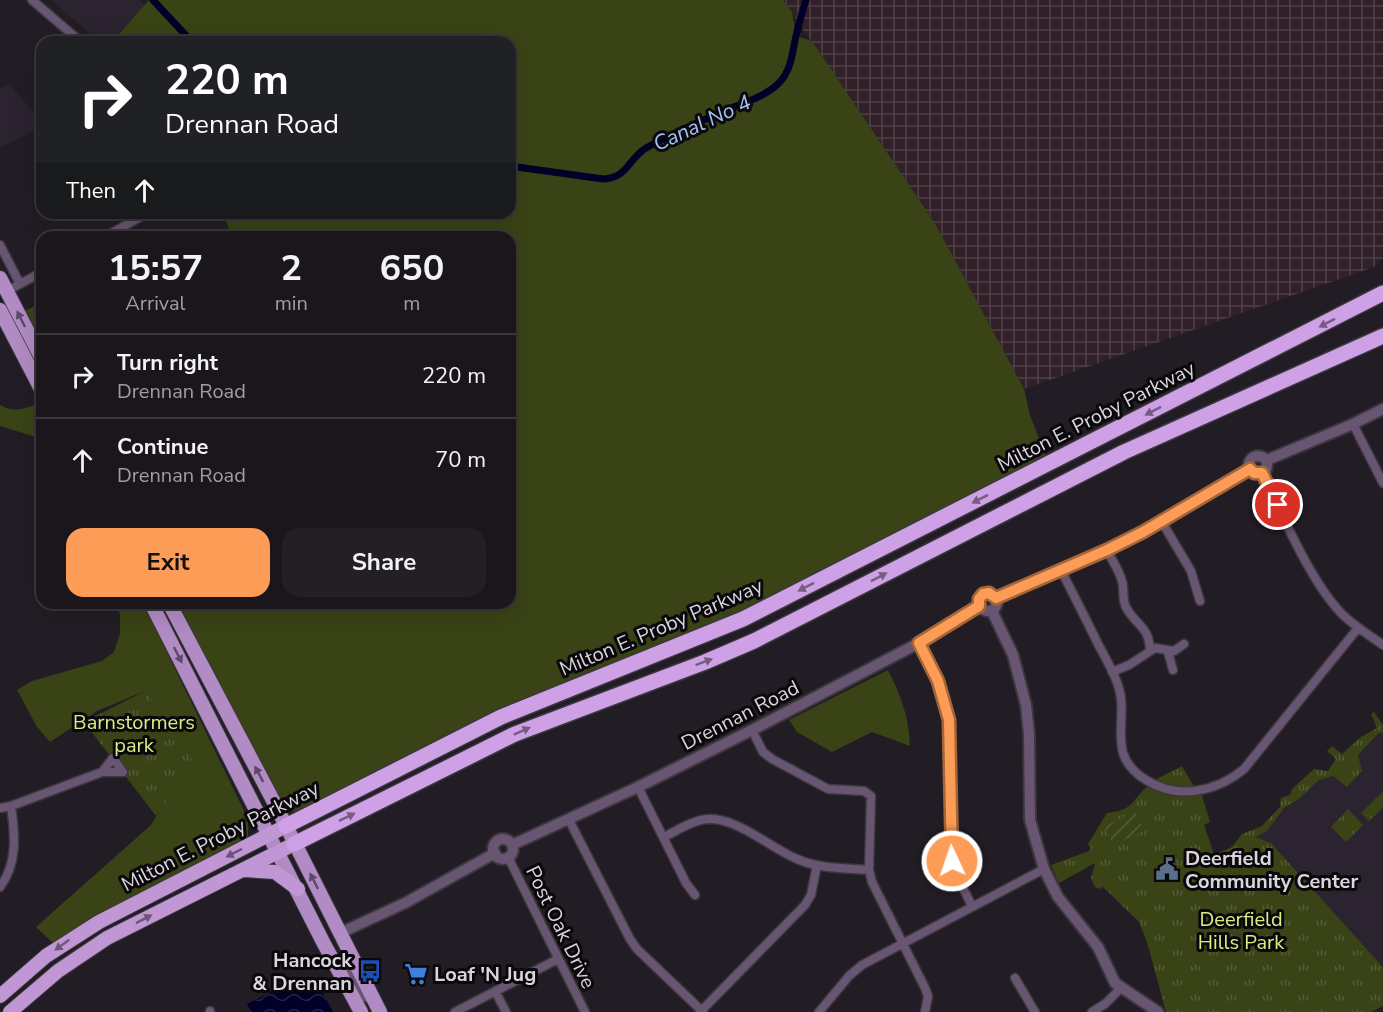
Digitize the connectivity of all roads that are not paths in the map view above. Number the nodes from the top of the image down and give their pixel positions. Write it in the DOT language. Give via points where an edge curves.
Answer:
graph roads {
  1 [pos="32,0"];
  2 [pos="74,36"];
  3 [pos="136,219"];
  4 [pos="116,231"];
  5 [pos="0,245"];
  6 [pos="36,275"];
  7 [pos="20,284"];
  8 [pos="2,288"];
  9 [pos="1382,295"];
  10 [pos="0,310"];
  11 [pos="1383,337"];
  12 [pos="36,348"];
  13 [pos="36,379"];
  14 [pos="1383,409"];
  15 [pos="1353,424"];
  16 [pos="1267,460"];
  17 [pos="1250,469"];
  18 [pos="1262,473"];
  19 [pos="1383,483"];
  20 [pos="1161,522"];
  21 [pos="1107,550"];
  22 [pos="1061,570"];
  23 [pos="996,598"];
  24 [pos="1200,601"];
  25 [pos="979,606"];
  26 [pos="154,609"];
  27 [pos="172,609"];
  28 [pos="992,610"];
  29 [pos="1358,628"];
  30 [pos="919,643"];
  31 [pos="1184,644"];
  32 [pos="1383,645"];
  33 [pos="1150,650"];
  34 [pos="1168,652"];
  35 [pos="1173,670"];
  36 [pos="1112,672"];
  37 [pos="752,730"];
  38 [pos="102,772"];
  39 [pos="865,780"];
  40 [pos="638,787"];
  41 [pos="864,791"];
  42 [pos="12,806"];
  43 [pos="0,808"];
  44 [pos="569,820"];
  45 [pos="286,826"];
  46 [pos="270,835"];
  47 [pos="664,837"];
  48 [pos="294,844"];
  49 [pos="512,845"];
  50 [pos="278,852"];
  51 [pos="495,853"];
  52 [pos="508,857"];
  53 [pos="817,865"];
  54 [pos="1044,869"];
  55 [pos="242,870"];
  56 [pos="869,870"];
  57 [pos="0,887"];
  58 [pos="298,889"];
  59 [pos="695,895"];
  60 [pos="972,906"];
  61 [pos="340,933"];
  62 [pos="902,943"];
  63 [pos="332,958"];
  64 [pos="558,959"];
  65 [pos="1015,978"];
  66 [pos="1121,988"];
  67 [pos="495,991"];
  68 [pos="0,996"];
  69 [pos="377,1006"];
  70 [pos="10,1012"];
  71 [pos="361,1012"];
  72 [pos="455,1012"];
  73 [pos="506,1012"];
  74 [pos="585,1012"];
  75 [pos="701,1012"];
  76 [pos="819,1012"];
  77 [pos="925,1012"];
  78 [pos="1035,1012"];
  79 [pos="1092,1012"];
  80 [pos="1158,1012"];
  1 -- 2 [label="street"];
  3 -- 4 [label="street"];
  5 -- 7 [label="street"];
  6 -- 7 [label="street"];
  7 -- 8 [label="street"];
  12 -- 8 [label="main road, one-way"];
  9 -- 45 [label="highway, Milton E. Proby Parkway, one-way" via="743,619 501,717"];
  10 -- 13 [label="main road"];
  48 -- 11 [label="highway, Milton E. Proby Parkway, one-way" via="515,734 753,641 1124,452"];
  14 -- 15 [label="street"];
  15 -- 16 [label="street"];
  15 -- 19 [label="street"];
  16 -- 17 [label="street" via="1259,455 1252,457"];
  16 -- 18 [label="street"];
  17 -- 18 [label="street"];
  17 -- 20 [label="street"];
  18 -- 29 [label="street" via="1321,586"];
  20 -- 21 [label="street"];
  20 -- 24 [label="street" via="1191,571"];
  21 -- 22 [label="street"];
  21 -- 33 [label="street" via="1122,581 1123,602 1143,627"];
  22 -- 23 [label="street"];
  22 -- 36 [label="street"];
  23 -- 25 [label="street" via="983,594"];
  23 -- 28 [label="street"];
  25 -- 28 [label="street"];
  25 -- 30 [label="street, Drennan Road"];
  26 -- 46 [label="main road, one-way"];
  45 -- 27 [label="main road, one-way"];
  28 -- 54 [label="street" via="1013,655 1024,693 1029,734 1030,820"];
  29 -- 32 [label="street"];
  29 -- 36 [label="street" via="1244,769 1226,782 1187,792 1164,790 1142,778 1129,765 1122,747 1121,696"];
  30 -- 37 [label="street, Drennan Road"];
  30 -- 60 [label="street" via="947,709 951,855"];
  31 -- 34 [label="street"];
  33 -- 34 [label="street" via="1161,648"];
  33 -- 36 [label="street"];
  34 -- 35 [label="street"];
  37 -- 40 [label="street, Drennan Road"];
  37 -- 41 [label="street" via="763,752 772,759 828,789"];
  38 -- 42 [label="street"];
  39 -- 41 [label="street"];
  40 -- 44 [label="street, Drennan Road"];
  40 -- 47 [label="street"];
  41 -- 56 [label="street" via="871,796"];
  42 -- 43 [label="street"];
  42 -- 57 [label="street" via="14,857"];
  44 -- 49 [label="street, Drennan Road"];
  44 -- 75 [label="street" via="630,939"];
  45 -- 46 [label="highway, Milton E. Proby Parkway"];
  45 -- 48 [label="main road"];
  46 -- 50 [label="main road"];
  46 -- 68 [label="highway, Milton E. Proby Parkway, one-way" via="99,922 46,956"];
  47 -- 53 [label="street" via="693,823 719,819 797,859"];
  47 -- 59 [label="street"];
  48 -- 50 [label="highway, Milton E. Proby Parkway"];
  61 -- 48 [label="main road, one-way"];
  49 -- 51 [label="street" via="508,840 499,840 494,844"];
  49 -- 52 [label="street"];
  50 -- 55 [label="highway, Milton E. Proby Parkway"];
  50 -- 58 [label="main road"];
  51 -- 52 [label="street" via="499,858"];
  51 -- 61 [label="street" via="405,903"];
  52 -- 64 [label="street, Post Oak Drive"];
  53 -- 56 [label="street"];
  53 -- 75 [label="street" via="805,905"];
  54 -- 60 [label="street"];
  54 -- 66 [label="street" via="1058,897 1098,947"];
  55 -- 58 [label="highway" via="275,872"];
  70 -- 55 [label="highway, Milton E. Proby Parkway, one-way" via="58,971 107,938"];
  56 -- 62 [label="street" via="876,893"];
  58 -- 63 [label="main road"];
  60 -- 62 [label="street"];
  61 -- 69 [label="main road"];
  62 -- 76 [label="street" via="855,970"];
  62 -- 77 [label="street" via="928,996"];
  63 -- 69 [label="street" via="343,964 361,996"];
  63 -- 71 [label="main road"];
  64 -- 67 [label="street"];
  64 -- 74 [label="street, Post Oak Drive"];
  65 -- 78 [label="street"];
  66 -- 79 [label="street"];
  66 -- 80 [label="street"];
  67 -- 72 [label="street"];
  67 -- 73 [label="street"];
}
